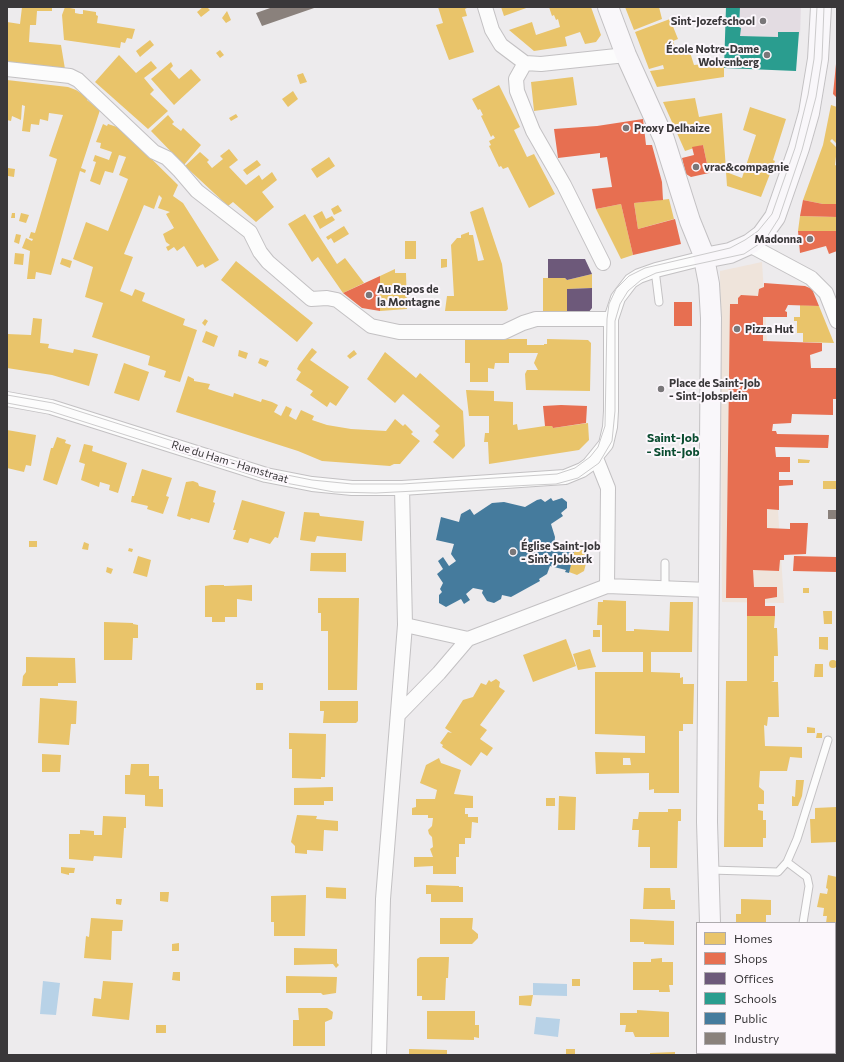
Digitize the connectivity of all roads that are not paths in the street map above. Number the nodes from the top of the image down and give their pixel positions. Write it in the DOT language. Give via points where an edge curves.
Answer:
graph roads {
  1 [pos="485,7"];
  2 [pos="608,7"];
  3 [pos="821,7"];
  4 [pos="626,55"];
  5 [pos="524,63"];
  6 [pos="7,69"];
  7 [pos="753,242"];
  8 [pos="704,258"];
  9 [pos="603,263"];
  10 [pos="655,270"];
  11 [pos="660,302"];
  12 [pos="611,319"];
  13 [pos="837,321"];
  14 [pos="7,399"];
  15 [pos="596,458"];
  16 [pos="402,488"];
  17 [pos="665,563"];
  18 [pos="607,586"];
  19 [pos="665,588"];
  20 [pos="709,590"];
  21 [pos="404,625"];
  22 [pos="468,638"];
  23 [pos="398,715"];
  24 [pos="828,740"];
  25 [pos="787,862"];
  26 [pos="710,870"];
  27 [pos="710,922"];
  28 [pos="803,922"];
  29 [pos="379,1055"];
  1 -- 5 [label="street" via="492,30 501,45"];
  2 -- 4 [label="main road"];
  3 -- 7 [label="main road" via="815,79 803,136 775,217 762,235"];
  4 -- 5 [label="street" via="541,64"];
  4 -- 8 [label="main road" via="664,139"];
  5 -- 9 [label="street" via="516,79 517,90 533,132 564,185"];
  6 -- 12 [label="street" via="70,76 78,80 154,152 167,158 180,170 197,191 250,232 260,252 278,271 311,298 337,300 371,326 399,332 504,332 536,319"];
  7 -- 8 [label="main road" via="730,253"];
  7 -- 13 [label="street" via="756,248 811,278 826,293"];
  8 -- 10 [label="street"];
  8 -- 20 [label="main road" via="711,318"];
  10 -- 11 [label="lane"];
  10 -- 12 [label="street" via="639,276 622,290"];
  12 -- 15 [label="street" via="610,427 606,444"];
  14 -- 16 [label="street, Rue du Ham - Hamstraat" via="58,409 278,478 334,487"];
  15 -- 16 [label="street, Rue du Ham - Hamstraat" via="582,470 556,479"];
  15 -- 18 [label="street" via="608,488"];
  16 -- 21 [label="street"];
  17 -- 19 [label="lane"];
  18 -- 19 [label="street"];
  18 -- 22 [label="street"];
  19 -- 20 [label="street"];
  20 -- 26 [label="main road" via="707,822"];
  21 -- 22 [label="street"];
  21 -- 23 [label="street"];
  22 -- 23 [label="street" via="439,673"];
  23 -- 29 [label="street" via="383,899"];
  24 -- 25 [label="lane" via="797,839"];
  25 -- 26 [label="lane" via="778,872"];
  25 -- 28 [label="lane" via="807,877 809,886"];
  26 -- 27 [label="main road"];
}
